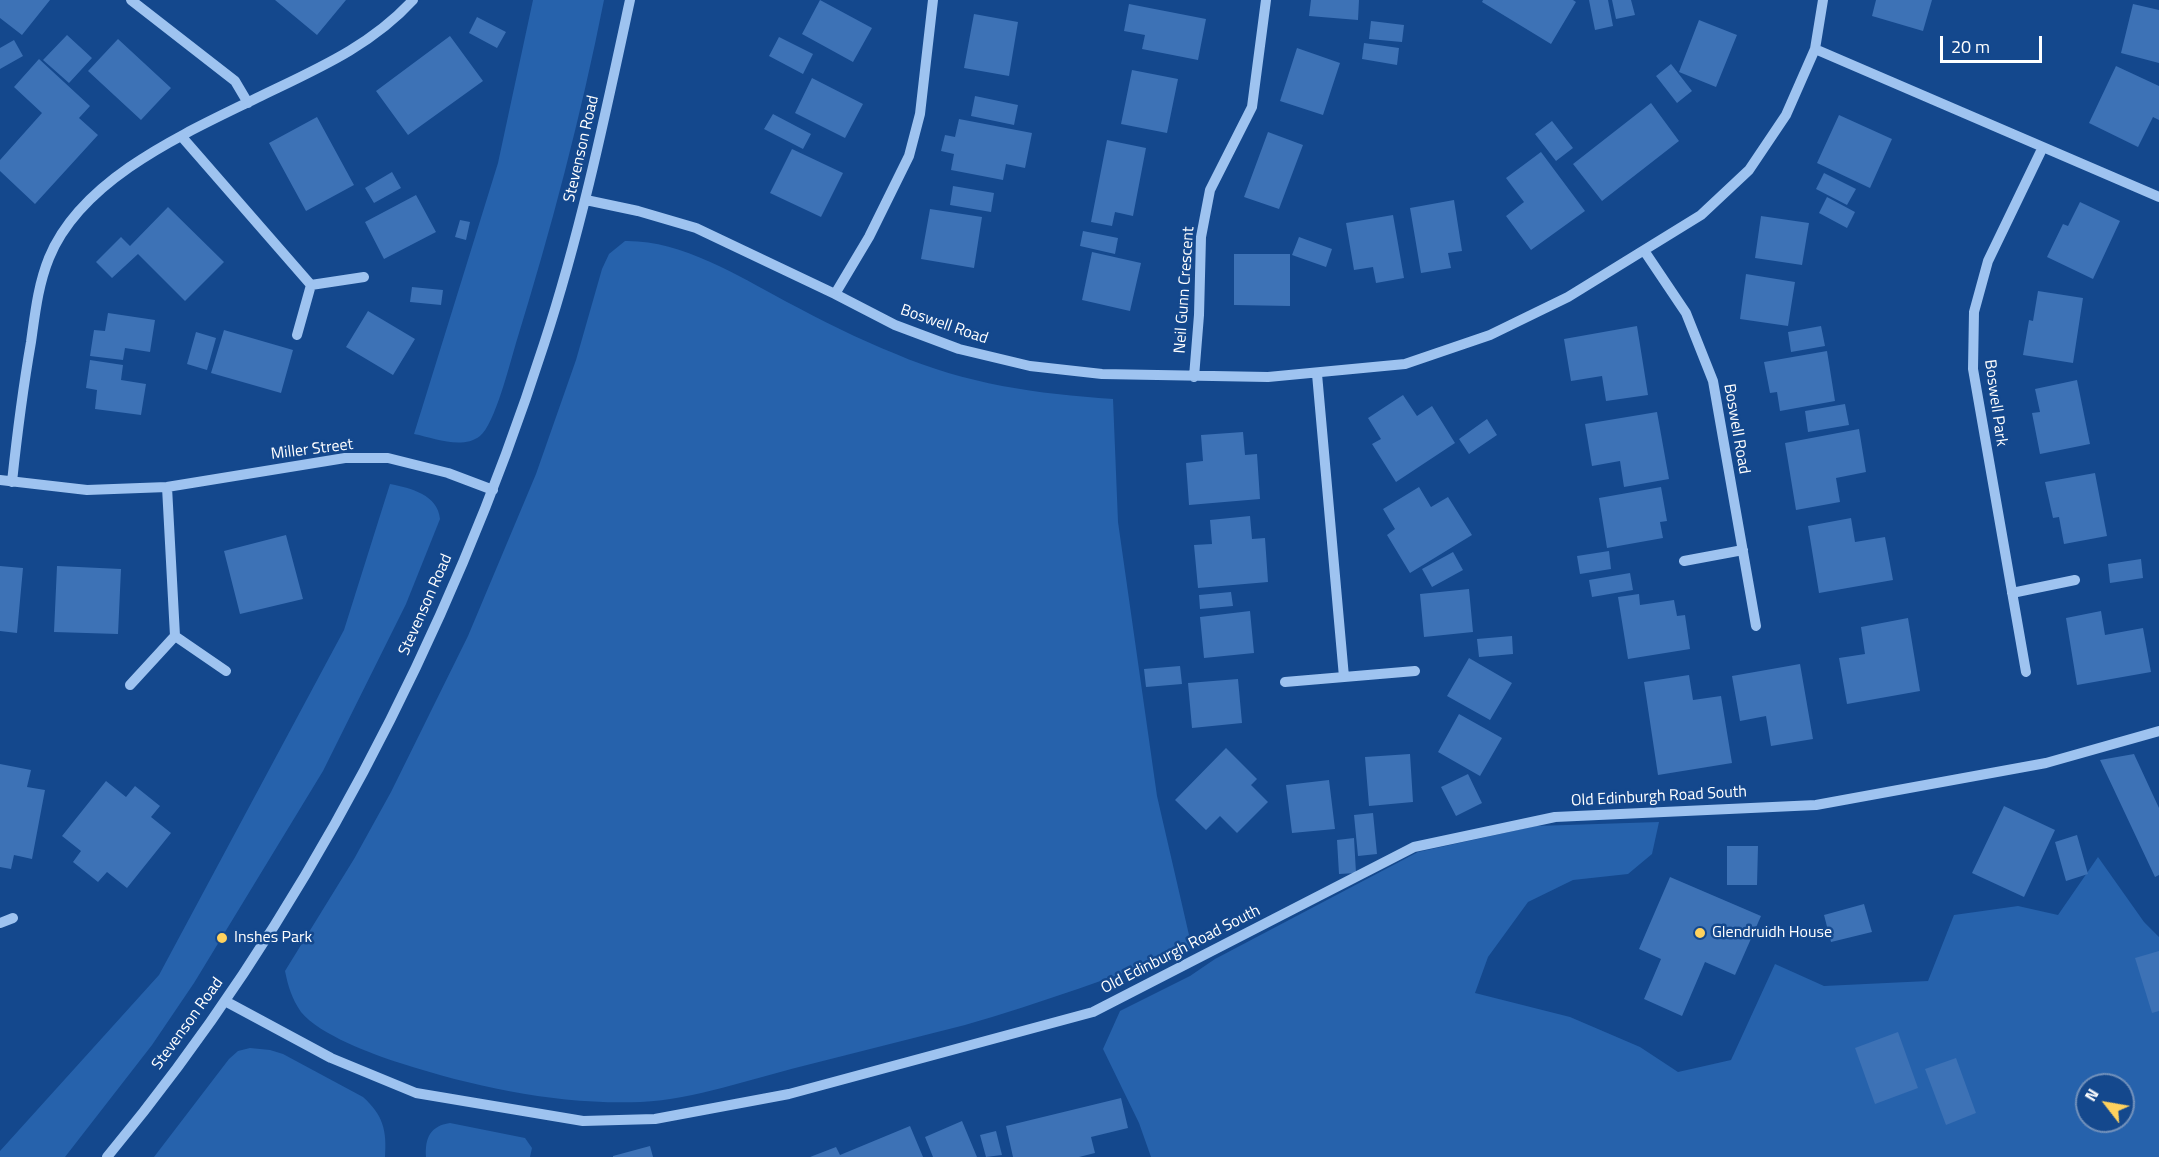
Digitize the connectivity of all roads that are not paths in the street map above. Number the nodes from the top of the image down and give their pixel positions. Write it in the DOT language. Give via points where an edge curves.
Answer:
graph roads {
  1 [pos="131,0"];
  2 [pos="414,0"];
  3 [pos="630,0"];
  4 [pos="933,0"];
  5 [pos="1266,0"];
  6 [pos="1823,0"];
  7 [pos="1815,50"];
  8 [pos="248,103"];
  9 [pos="182,137"];
  10 [pos="2042,149"];
  11 [pos="2159,197"];
  12 [pos="586,200"];
  13 [pos="1645,252"];
  14 [pos="364,277"];
  15 [pos="311,285"];
  16 [pos="835,294"];
  17 [pos="297,335"];
  18 [pos="1317,374"];
  19 [pos="1194,377"];
  20 [pos="0,480"];
  21 [pos="12,482"];
  22 [pos="167,487"];
  23 [pos="493,490"];
  24 [pos="1743,550"];
  25 [pos="1684,561"];
  26 [pos="2075,580"];
  27 [pos="2012,593"];
  28 [pos="1756,626"];
  29 [pos="176,636"];
  30 [pos="226,671"];
  31 [pos="1415,671"];
  32 [pos="2026,672"];
  33 [pos="1344,677"];
  34 [pos="1285,682"];
  35 [pos="130,685"];
  36 [pos="2159,730"];
  37 [pos="13,918"];
  38 [pos="0,923"];
  39 [pos="225,1001"];
  40 [pos="107,1157"];
  1 -- 8 [label="street" via="235,81"];
  2 -- 8 [label="street" via="392,23 350,52"];
  3 -- 12 [label="street, Stevenson Road"];
  4 -- 16 [label="street" via="920,114 909,156 869,237"];
  5 -- 19 [label="street, Neil Gunn Crescent" via="1252,107 1210,190 1201,237"];
  6 -- 7 [label="street, Boswell Road"];
  7 -- 10 [label="street"];
  7 -- 13 [label="street, Boswell Road" via="1786,115 1749,170 1701,215"];
  8 -- 9 [label="street"];
  9 -- 15 [label="street"];
  9 -- 21 [label="street" via="100,189 70,222 50,257 36,308"];
  10 -- 11 [label="street"];
  10 -- 27 [label="street, Boswell Park" via="1988,261 1974,312 1973,369"];
  12 -- 16 [label="street, Boswell Road" via="696,228"];
  12 -- 23 [label="street, Stevenson Road" via="545,343"];
  13 -- 18 [label="street, Boswell Road" via="1569,297 1490,335 1405,364"];
  13 -- 24 [label="street, Boswell Road" via="1686,313 1713,381"];
  14 -- 15 [label="street"];
  15 -- 17 [label="street"];
  16 -- 19 [label="street, Boswell Road" via="895,326 959,349 1030,366 1102,374"];
  18 -- 19 [label="street, Boswell Road"];
  18 -- 33 [label="street"];
  20 -- 21 [label="street, Miller Street"];
  21 -- 22 [label="street, Miller Street" via="87,490"];
  22 -- 23 [label="street, Miller Street" via="345,458 388,458 448,473"];
  22 -- 29 [label="street"];
  23 -- 39 [label="street, Stevenson Road" via="434,626 369,760 304,875"];
  24 -- 25 [label="street"];
  24 -- 28 [label="street, Boswell Road"];
  26 -- 27 [label="street"];
  27 -- 32 [label="street, Boswell Park"];
  29 -- 30 [label="street"];
  29 -- 35 [label="street"];
  31 -- 33 [label="street"];
  33 -- 34 [label="street"];
  36 -- 39 [label="street, Old Edinburgh Road South" via="2046,763 1816,805 1555,817 1414,847 1093,1012 789,1094 655,1119 583,1121 416,1093 331,1058"];
  37 -- 38 [label="street"];
  39 -- 40 [label="street, Stevenson Road"];
}
